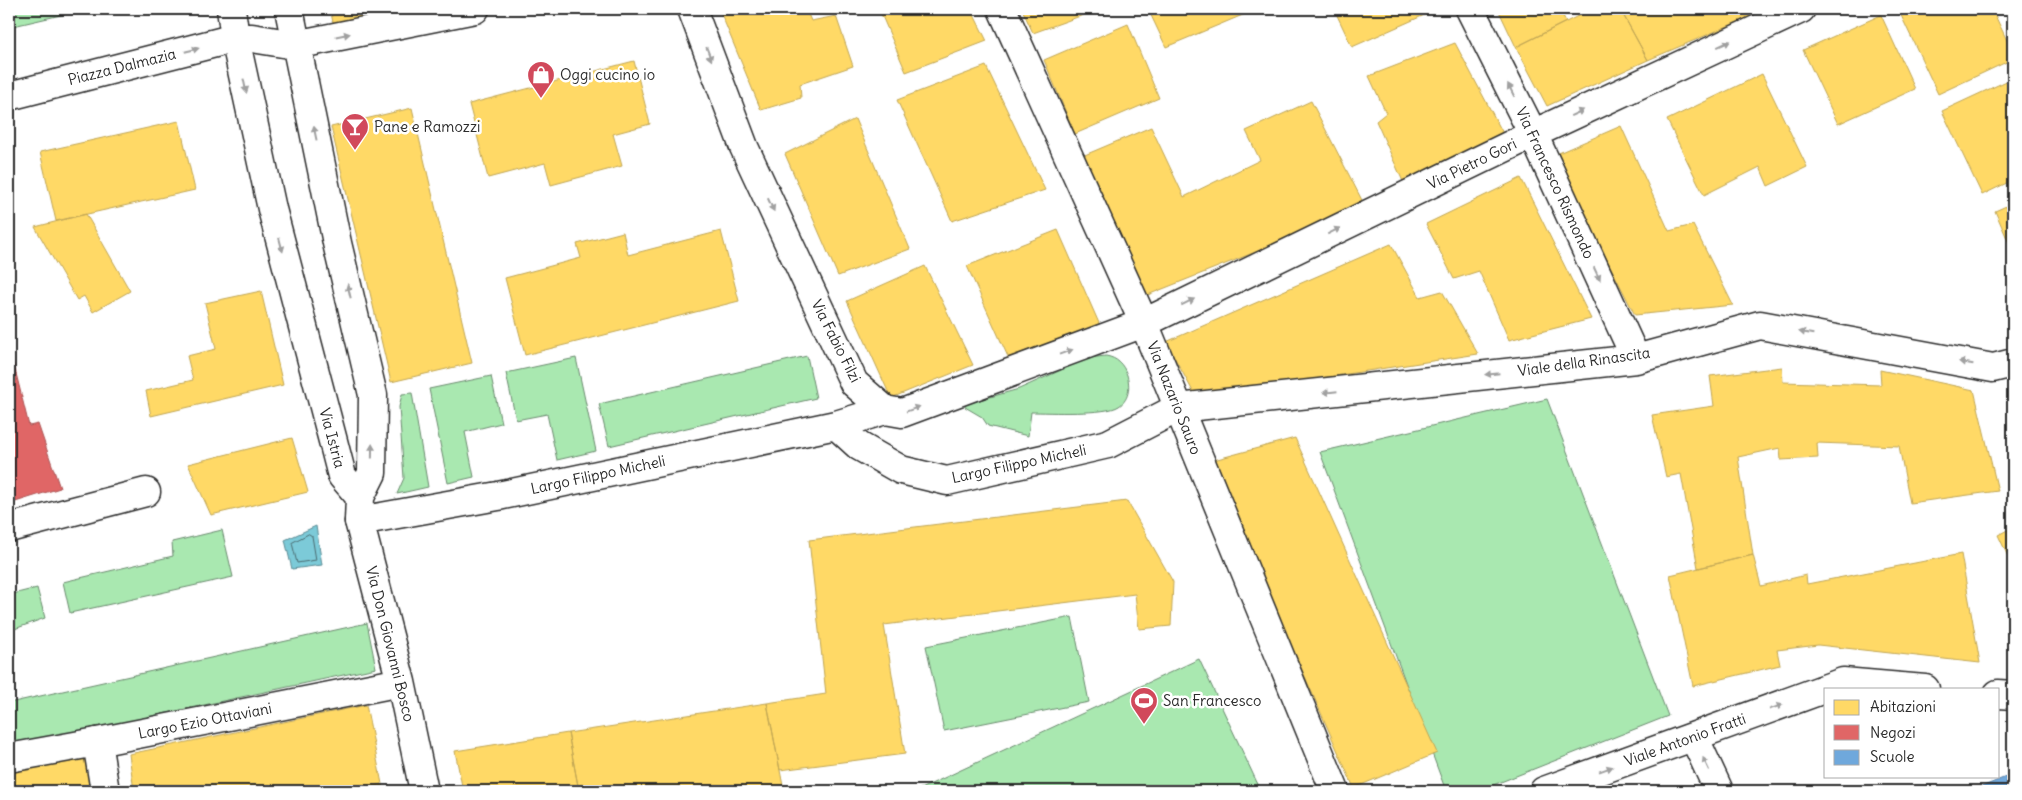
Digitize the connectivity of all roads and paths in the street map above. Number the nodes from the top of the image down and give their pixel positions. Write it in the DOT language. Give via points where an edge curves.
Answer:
graph roads {
  1 [pos="231,9"];
  2 [pos="289,9"];
  3 [pos="476,9"];
  4 [pos="692,9"];
  5 [pos="1002,9"];
  6 [pos="1470,9"];
  7 [pos="1801,9"];
  8 [pos="235,38"];
  9 [pos="295,45"];
  10 [pos="9,96"];
  11 [pos="1533,134"];
  12 [pos="1144,323"];
  13 [pos="1636,359"];
  14 [pos="2013,363"];
  15 [pos="1178,408"];
  16 [pos="885,410"];
  17 [pos="836,425"];
  18 [pos="146,492"];
  19 [pos="360,509"];
  20 [pos="9,528"];
  21 [pos="400,682"];
  22 [pos="1827,688"];
  23 [pos="1913,688"];
  24 [pos="1824,689"];
  25 [pos="2000,694"];
  26 [pos="2013,696"];
  27 [pos="1694,737"];
  28 [pos="97,742"];
  29 [pos="9,758"];
  30 [pos="105,791"];
  31 [pos="424,791"];
  32 [pos="1335,791"];
  33 [pos="1544,791"];
  34 [pos="1719,791"];
  1 -- 8 [label="street"];
  2 -- 9 [label="street"];
  9 -- 3 [label="street, one-way"];
  4 -- 16 [label="street, Via Fabio Filzi, one-way" via="744,148 854,383"];
  5 -- 12 [label="street, Via Nazario Sauro"];
  11 -- 6 [label="street, Via Francesco Rismondo, one-way"];
  11 -- 7 [label="street, Via Pietro Gori, one-way"];
  8 -- 9 [label="street, Piazza Dalmazia"];
  10 -- 8 [label="street, Piazza Dalmazia, one-way"];
  8 -- 19 [label="street, Via Istria, one-way" via="272,209 332,441 342,476"];
  19 -- 9 [label="street, one-way" via="372,473 373,394"];
  12 -- 11 [label="street, Via Pietro Gori, one-way"];
  11 -- 13 [label="street, Via Francesco Rismondo, one-way"];
  12 -- 15 [label="street, Via Nazario Sauro"];
  16 -- 12 [label="street, one-way" via="902,413"];
  14 -- 13 [label="street, Viale della Rinascita, one-way" via="1993,368 1760,325"];
  13 -- 15 [label="street, Viale della Rinascita, one-way"];
  15 -- 17 [label="street, Largo Filippo Micheli" via="1108,444 947,481 901,470 859,446"];
  15 -- 32 [label="street, Via Nazario Sauro"];
  16 -- 17 [label="street, Largo Filippo Micheli"];
  17 -- 19 [label="street, Largo Filippo Micheli" via="498,496"];
  18 -- 20 [label="street"];
  19 -- 21 [label="street, Via Don Giovanni Bosco"];
  21 -- 28 [label="street, Largo Ezio Ottaviani"];
  21 -- 31 [label="street, Via Don Giovanni Bosco"];
  22 -- 23 [label="street, Viale Antonio Fratti, one-way" via="1843,682"];
  27 -- 24 [label="street, Viale Antonio Fratti, one-way"];
  25 -- 26 [label="street"];
  33 -- 27 [label="street, Viale Antonio Fratti, one-way"];
  34 -- 27 [label="street, one-way"];
  28 -- 29 [label="street, Largo Ezio Ottaviani"];
  28 -- 30 [label="street"];
}
